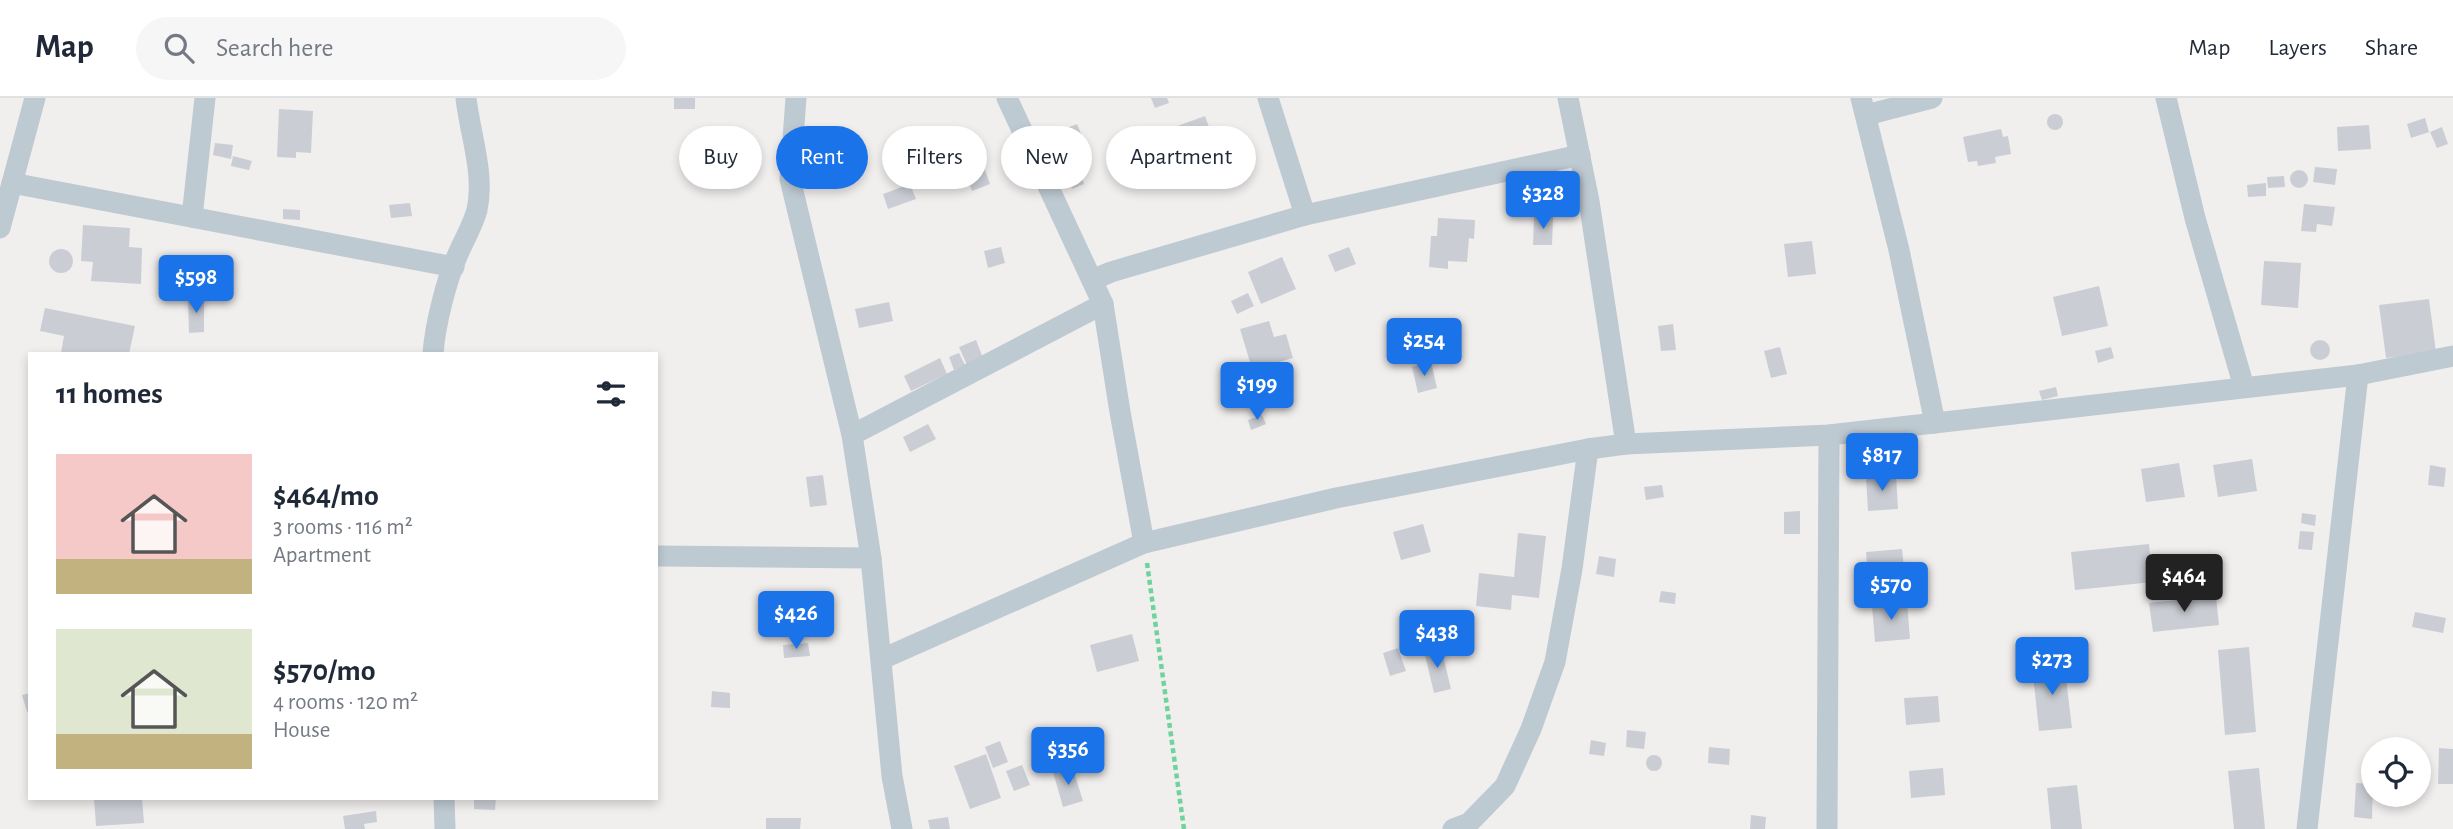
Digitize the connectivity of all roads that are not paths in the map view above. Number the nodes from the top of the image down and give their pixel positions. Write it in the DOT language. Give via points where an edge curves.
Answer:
graph roads {
  1 [pos="34,98"];
  2 [pos="205,98"];
  3 [pos="466,98"];
  4 [pos="796,98"];
  5 [pos="1006,98"];
  6 [pos="1268,98"];
  7 [pos="1568,98"];
  8 [pos="1932,98"];
  9 [pos="2166,98"];
  10 [pos="1863,107"];
  11 [pos="1580,155"];
  12 [pos="12,183"];
  13 [pos="1305,215"];
  14 [pos="192,217"];
  15 [pos="0,228"];
  16 [pos="454,267"];
  17 [pos="1092,280"];
  18 [pos="1104,304"];
  19 [pos="433,352"];
  20 [pos="2453,356"];
  21 [pos="2358,375"];
  22 [pos="2244,387"];
  23 [pos="1935,423"];
  24 [pos="852,435"];
  25 [pos="1829,435"];
  26 [pos="1626,444"];
  27 [pos="1588,449"];
  28 [pos="1144,543"];
  29 [pos="658,556"];
  30 [pos="871,558"];
  31 [pos="882,659"];
  32 [pos="444,800"];
  33 [pos="445,829"];
  34 [pos="902,829"];
  35 [pos="1452,829"];
  36 [pos="1827,829"];
  37 [pos="2307,829"];
  1 -- 12 [label="street"];
  2 -- 14 [label="street"];
  3 -- 16 [label="street" via="479,191 477,212"];
  4 -- 24 [label="street" via="790,179"];
  5 -- 17 [label="street"];
  6 -- 13 [label="street"];
  7 -- 11 [label="street"];
  8 -- 10 [label="street"];
  9 -- 22 [label="street"];
  10 -- 23 [label="street"];
  11 -- 13 [label="street"];
  11 -- 26 [label="street"];
  12 -- 14 [label="street"];
  12 -- 15 [label="street"];
  13 -- 17 [label="street"];
  14 -- 16 [label="street"];
  16 -- 19 [label="street"];
  17 -- 18 [label="street"];
  18 -- 24 [label="street"];
  18 -- 28 [label="street"];
  20 -- 21 [label="street"];
  21 -- 22 [label="street"];
  21 -- 37 [label="street"];
  22 -- 23 [label="street"];
  23 -- 25 [label="street"];
  24 -- 30 [label="street"];
  25 -- 26 [label="street"];
  25 -- 36 [label="street"];
  26 -- 27 [label="street"];
  27 -- 28 [label="street" via="1336,498"];
  27 -- 35 [label="street" via="1555,662 1531,730 1505,786 1469,824"];
  28 -- 31 [label="street"];
  29 -- 30 [label="street"];
  30 -- 31 [label="street"];
  31 -- 34 [label="street" via="892,776"];
  32 -- 33 [label="street"];
}
